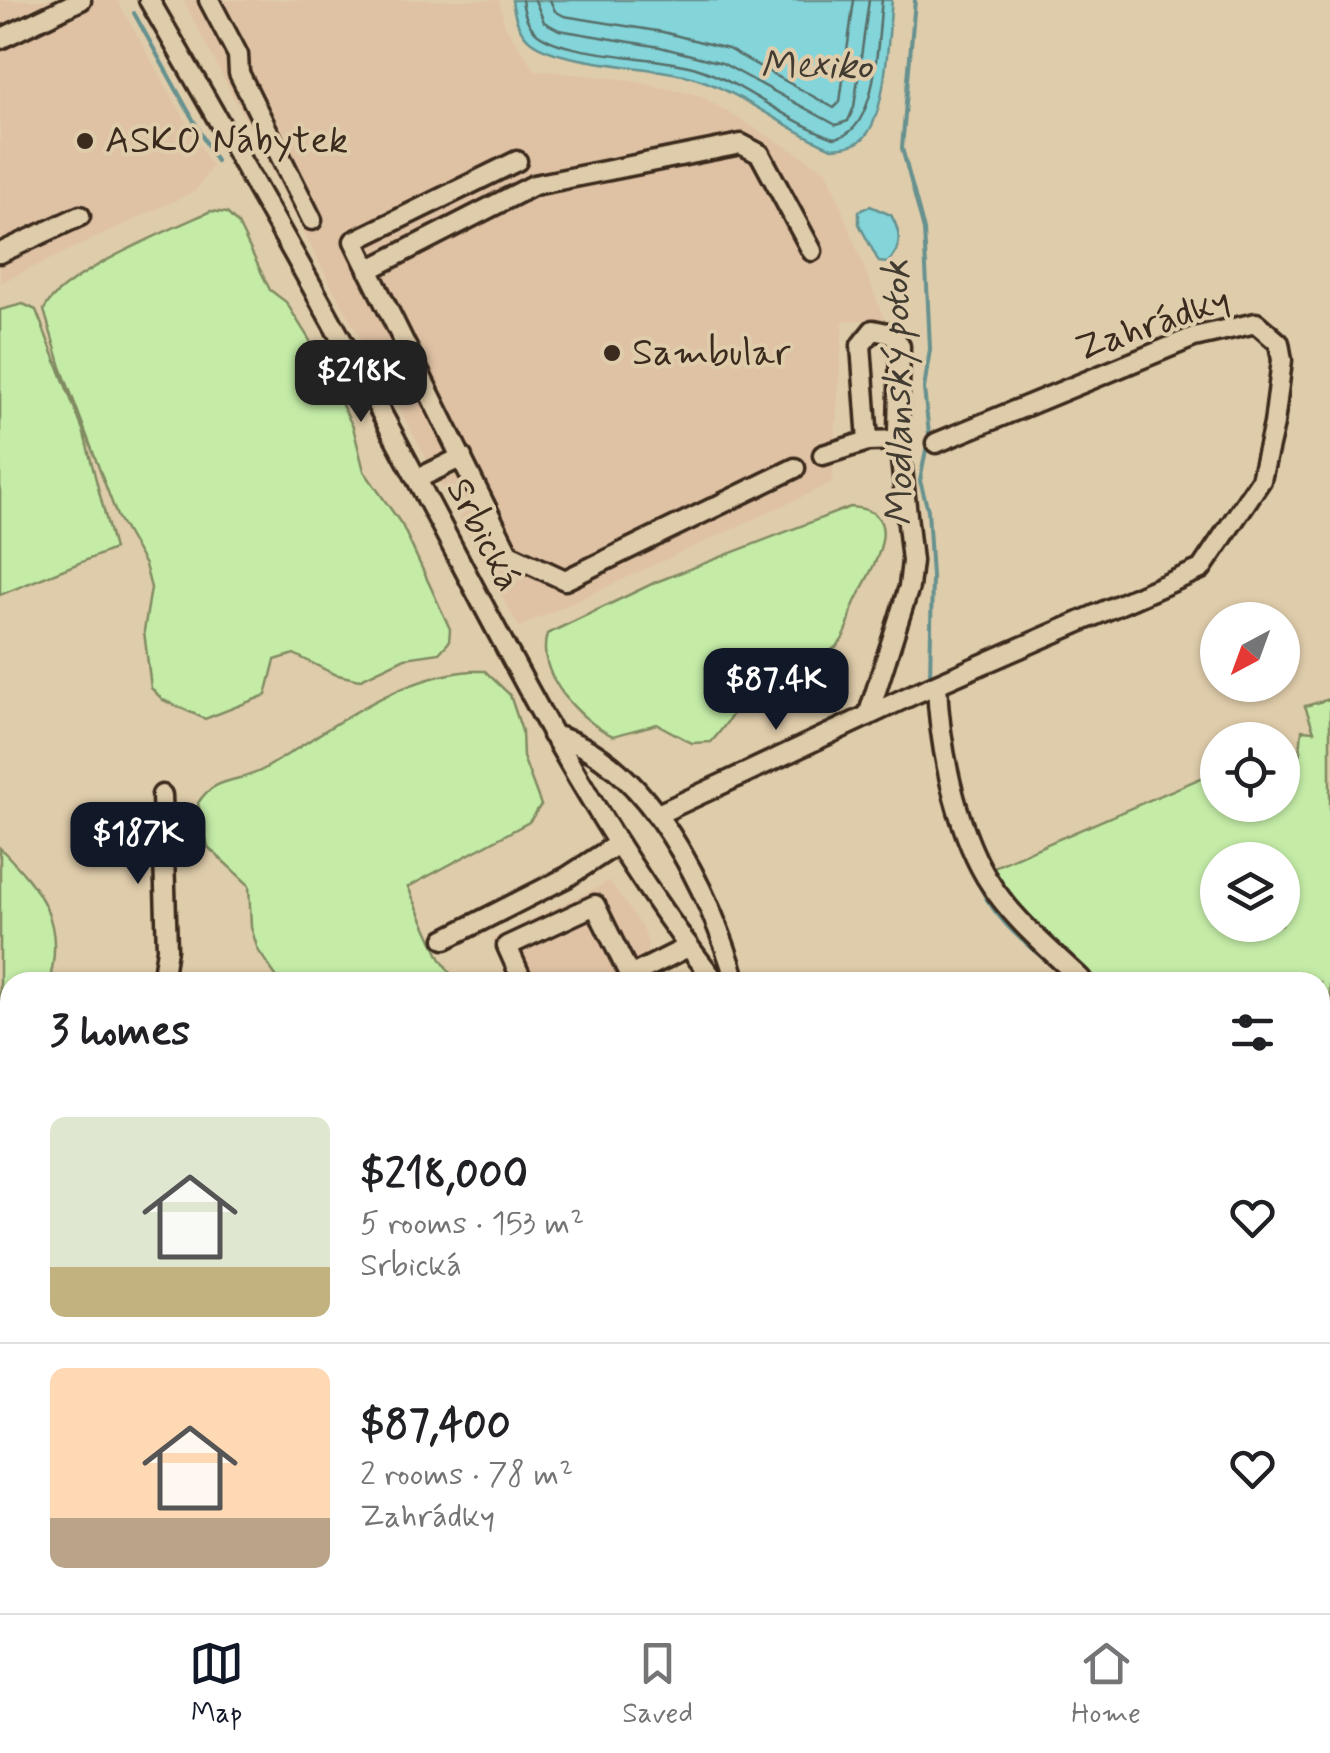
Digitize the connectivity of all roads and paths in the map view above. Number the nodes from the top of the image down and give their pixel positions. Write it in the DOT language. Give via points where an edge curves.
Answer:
graph roads {
  1 [pos="81,0"];
  2 [pos="148,0"];
  3 [pos="209,0"];
  4 [pos="0,39"];
  5 [pos="517,161"];
  6 [pos="282,162"];
  7 [pos="252,176"];
  8 [pos="80,216"];
  9 [pos="312,220"];
  10 [pos="812,251"];
  11 [pos="0,253"];
  12 [pos="368,270"];
  13 [pos="899,440"];
  14 [pos="868,441"];
  15 [pos="936,444"];
  16 [pos="824,455"];
  17 [pos="462,457"];
  18 [pos="795,468"];
  19 [pos="417,479"];
  20 [pos="938,684"];
  21 [pos="868,716"];
  22 [pos="552,735"];
  23 [pos="162,796"];
  24 [pos="658,814"];
  25 [pos="616,846"];
  26 [pos="445,938"];
  27 [pos="688,947"];
  28 [pos="164,972"];
  29 [pos="519,972"];
  30 [pos="628,972"];
  31 [pos="638,972"];
  32 [pos="708,972"];
  33 [pos="732,972"];
  34 [pos="1074,972"];
  1 -- 4 [label="street"];
  2 -- 7 [label="street, Srbická"];
  3 -- 6 [label="street"];
  5 -- 12 [label="street" via="354,241"];
  6 -- 7 [label="street"];
  6 -- 9 [label="street"];
  7 -- 19 [label="street, Srbická"];
  8 -- 11 [label="street"];
  10 -- 12 [label="street" via="760,154 741,144 534,185"];
  12 -- 17 [label="street"];
  13 -- 14 [label="street"];
  13 -- 14 [label="street" via="900,346 892,334 873,330 861,345"];
  13 -- 21 [label="street" via="912,561"];
  14 -- 16 [label="street"];
  15 -- 20 [label="street, Zahrádky" via="1194,337 1256,323 1280,343 1261,480 1200,569"];
  17 -- 18 [label="street" via="509,554 565,580"];
  17 -- 19 [label="street"];
  19 -- 22 [label="street, Srbická"];
  20 -- 21 [label="street, Zahrádky"];
  20 -- 34 [label="street" via="940,744 986,877"];
  21 -- 24 [label="street, Zahrádky"];
  22 -- 24 [label="street" via="597,757"];
  22 -- 25 [label="street, Srbická"];
  23 -- 28 [label="street"];
  24 -- 33 [label="street"];
  25 -- 26 [label="street"];
  25 -- 27 [label="street, Srbická"];
  27 -- 31 [label="street"];
  27 -- 32 [label="street, Srbická"];
  29 -- 30 [label="street" via="507,946 595,905"];
}
